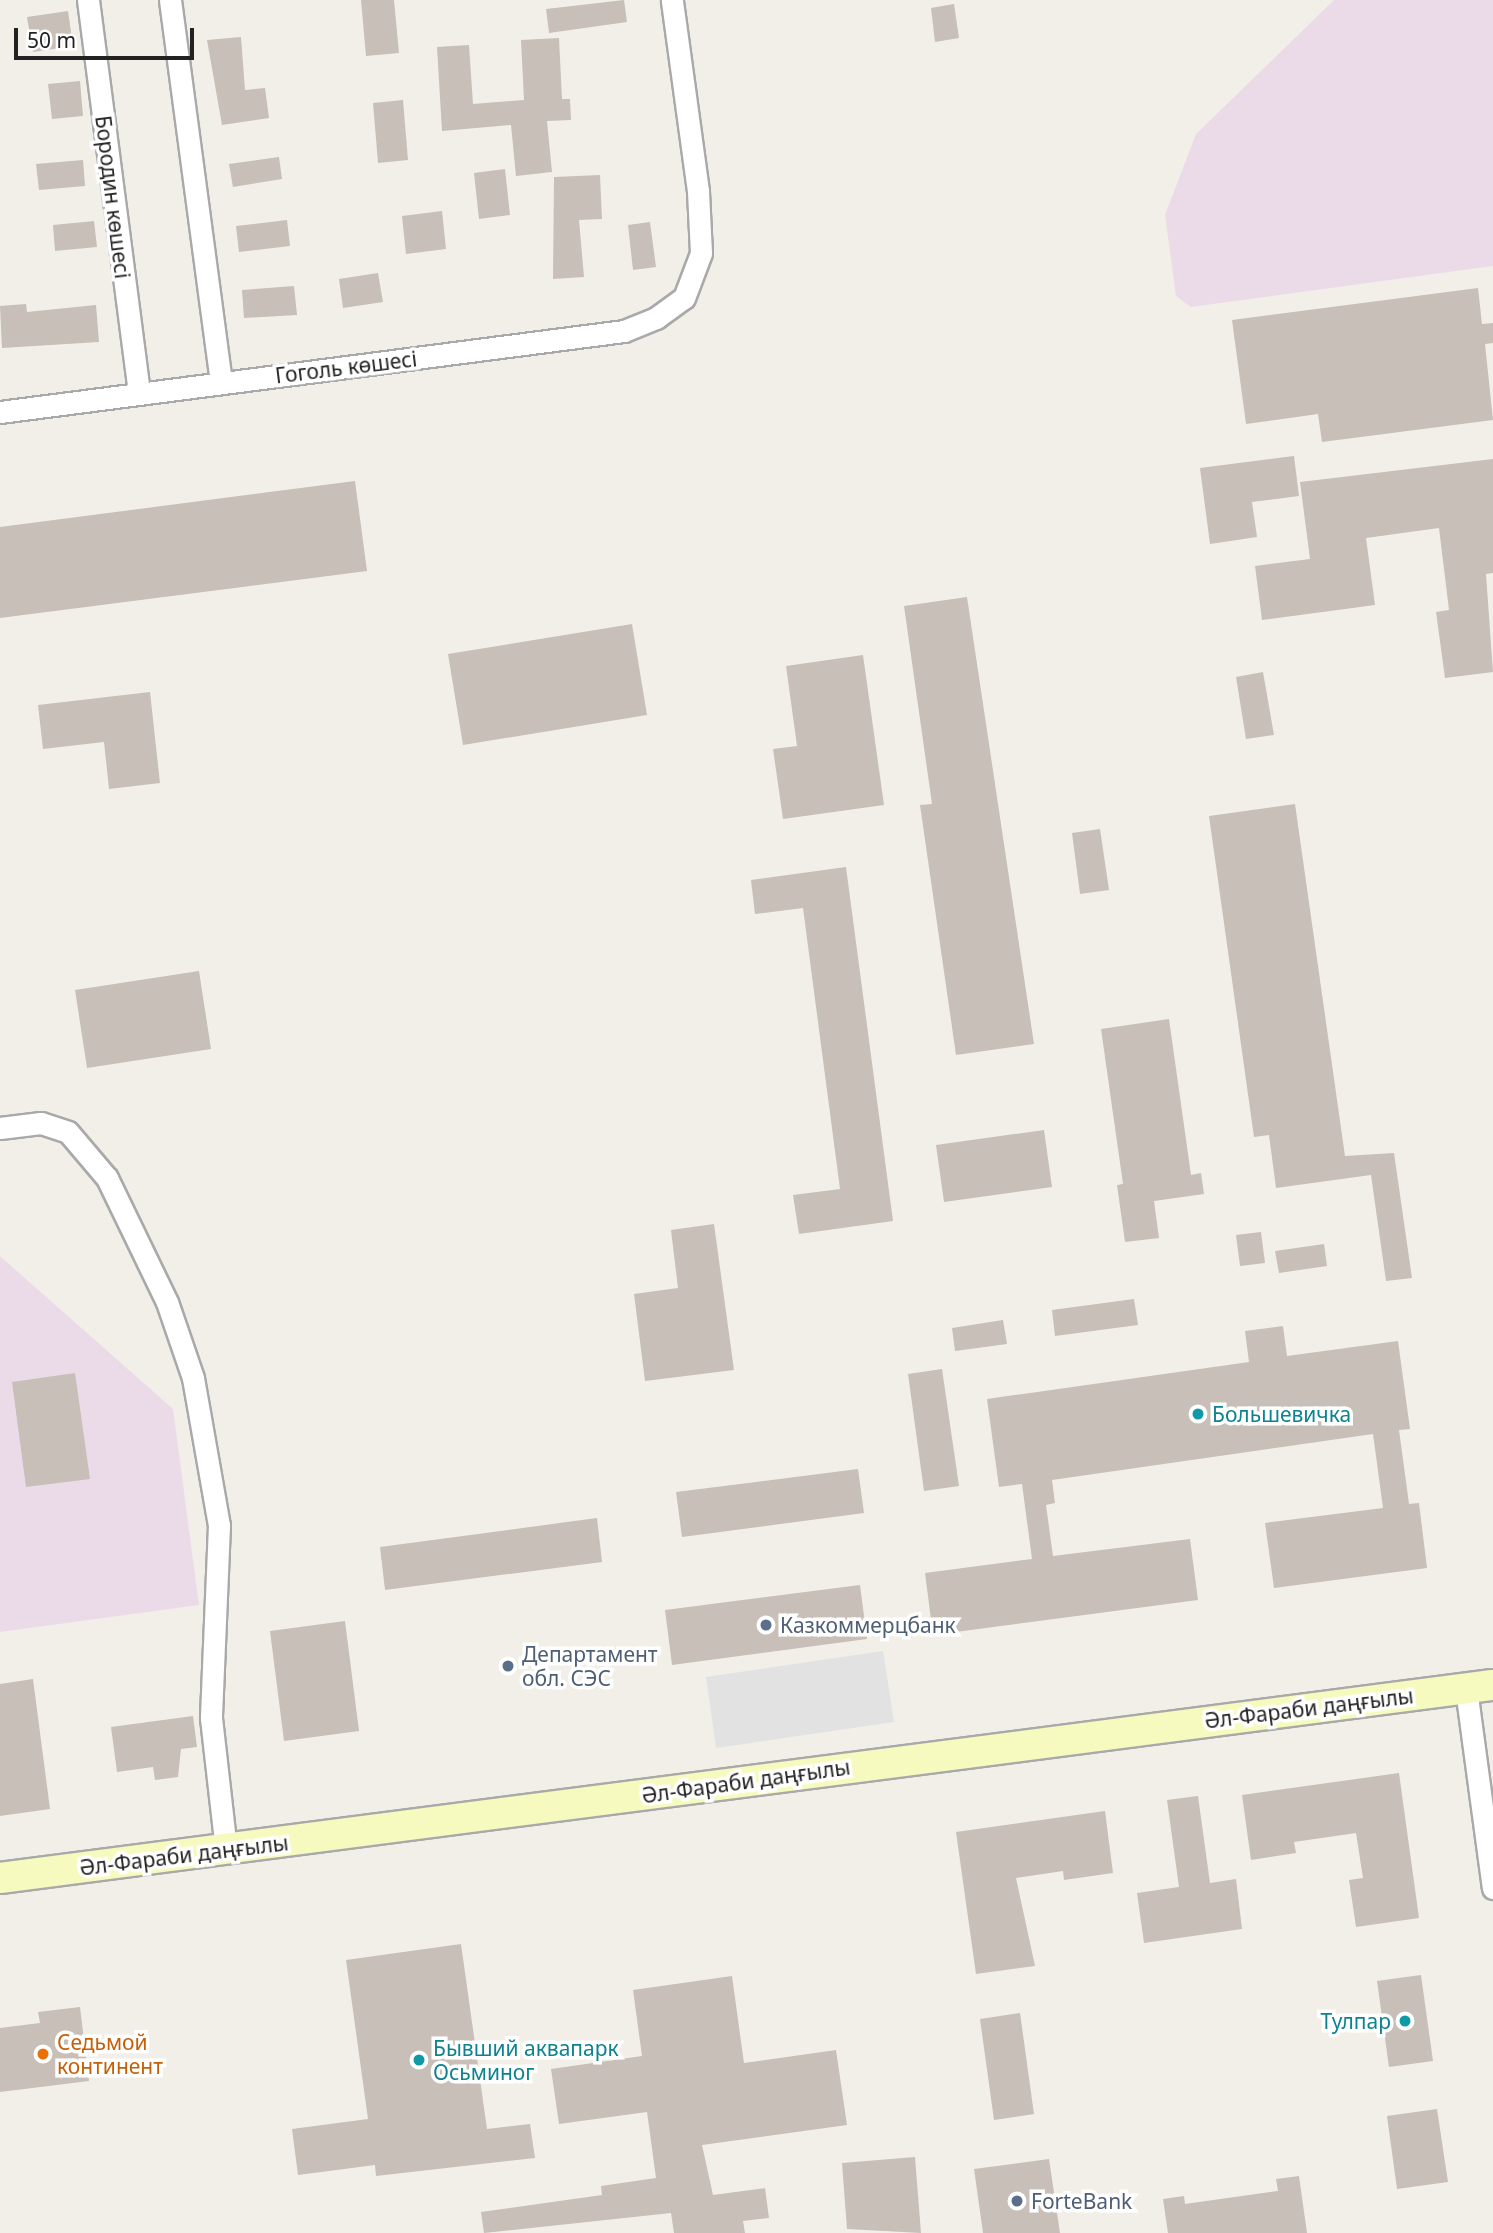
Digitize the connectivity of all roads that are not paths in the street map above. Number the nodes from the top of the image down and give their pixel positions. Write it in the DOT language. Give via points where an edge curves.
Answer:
graph roads {
  1 [pos="88,0"];
  2 [pos="170,0"];
  3 [pos="672,0"];
  4 [pos="221,382"];
  5 [pos="139,393"];
  6 [pos="0,412"];
  7 [pos="0,1128"];
  8 [pos="1480,1687"];
  9 [pos="226,1849"];
  10 [pos="0,1878"];
  11 [pos="1493,1888"];
  1 -- 5 [label="street, Бородин көшесі"];
  2 -- 4 [label="street"];
  3 -- 4 [label="street, Гоголь көшесі" via="702,226 695,279 684,298 624,331"];
  4 -- 5 [label="street, Гоголь көшесі"];
  5 -- 6 [label="street, Гоголь көшесі"];
  7 -- 9 [label="street" via="41,1123 68,1132 107,1178 167,1302 193,1378 219,1525 211,1718"];
  8 -- 9 [label="main road, Әл-Фараби даңғылы"];
  8 -- 11 [label="street"];
  9 -- 10 [label="main road, Әл-Фараби даңғылы"];
}
